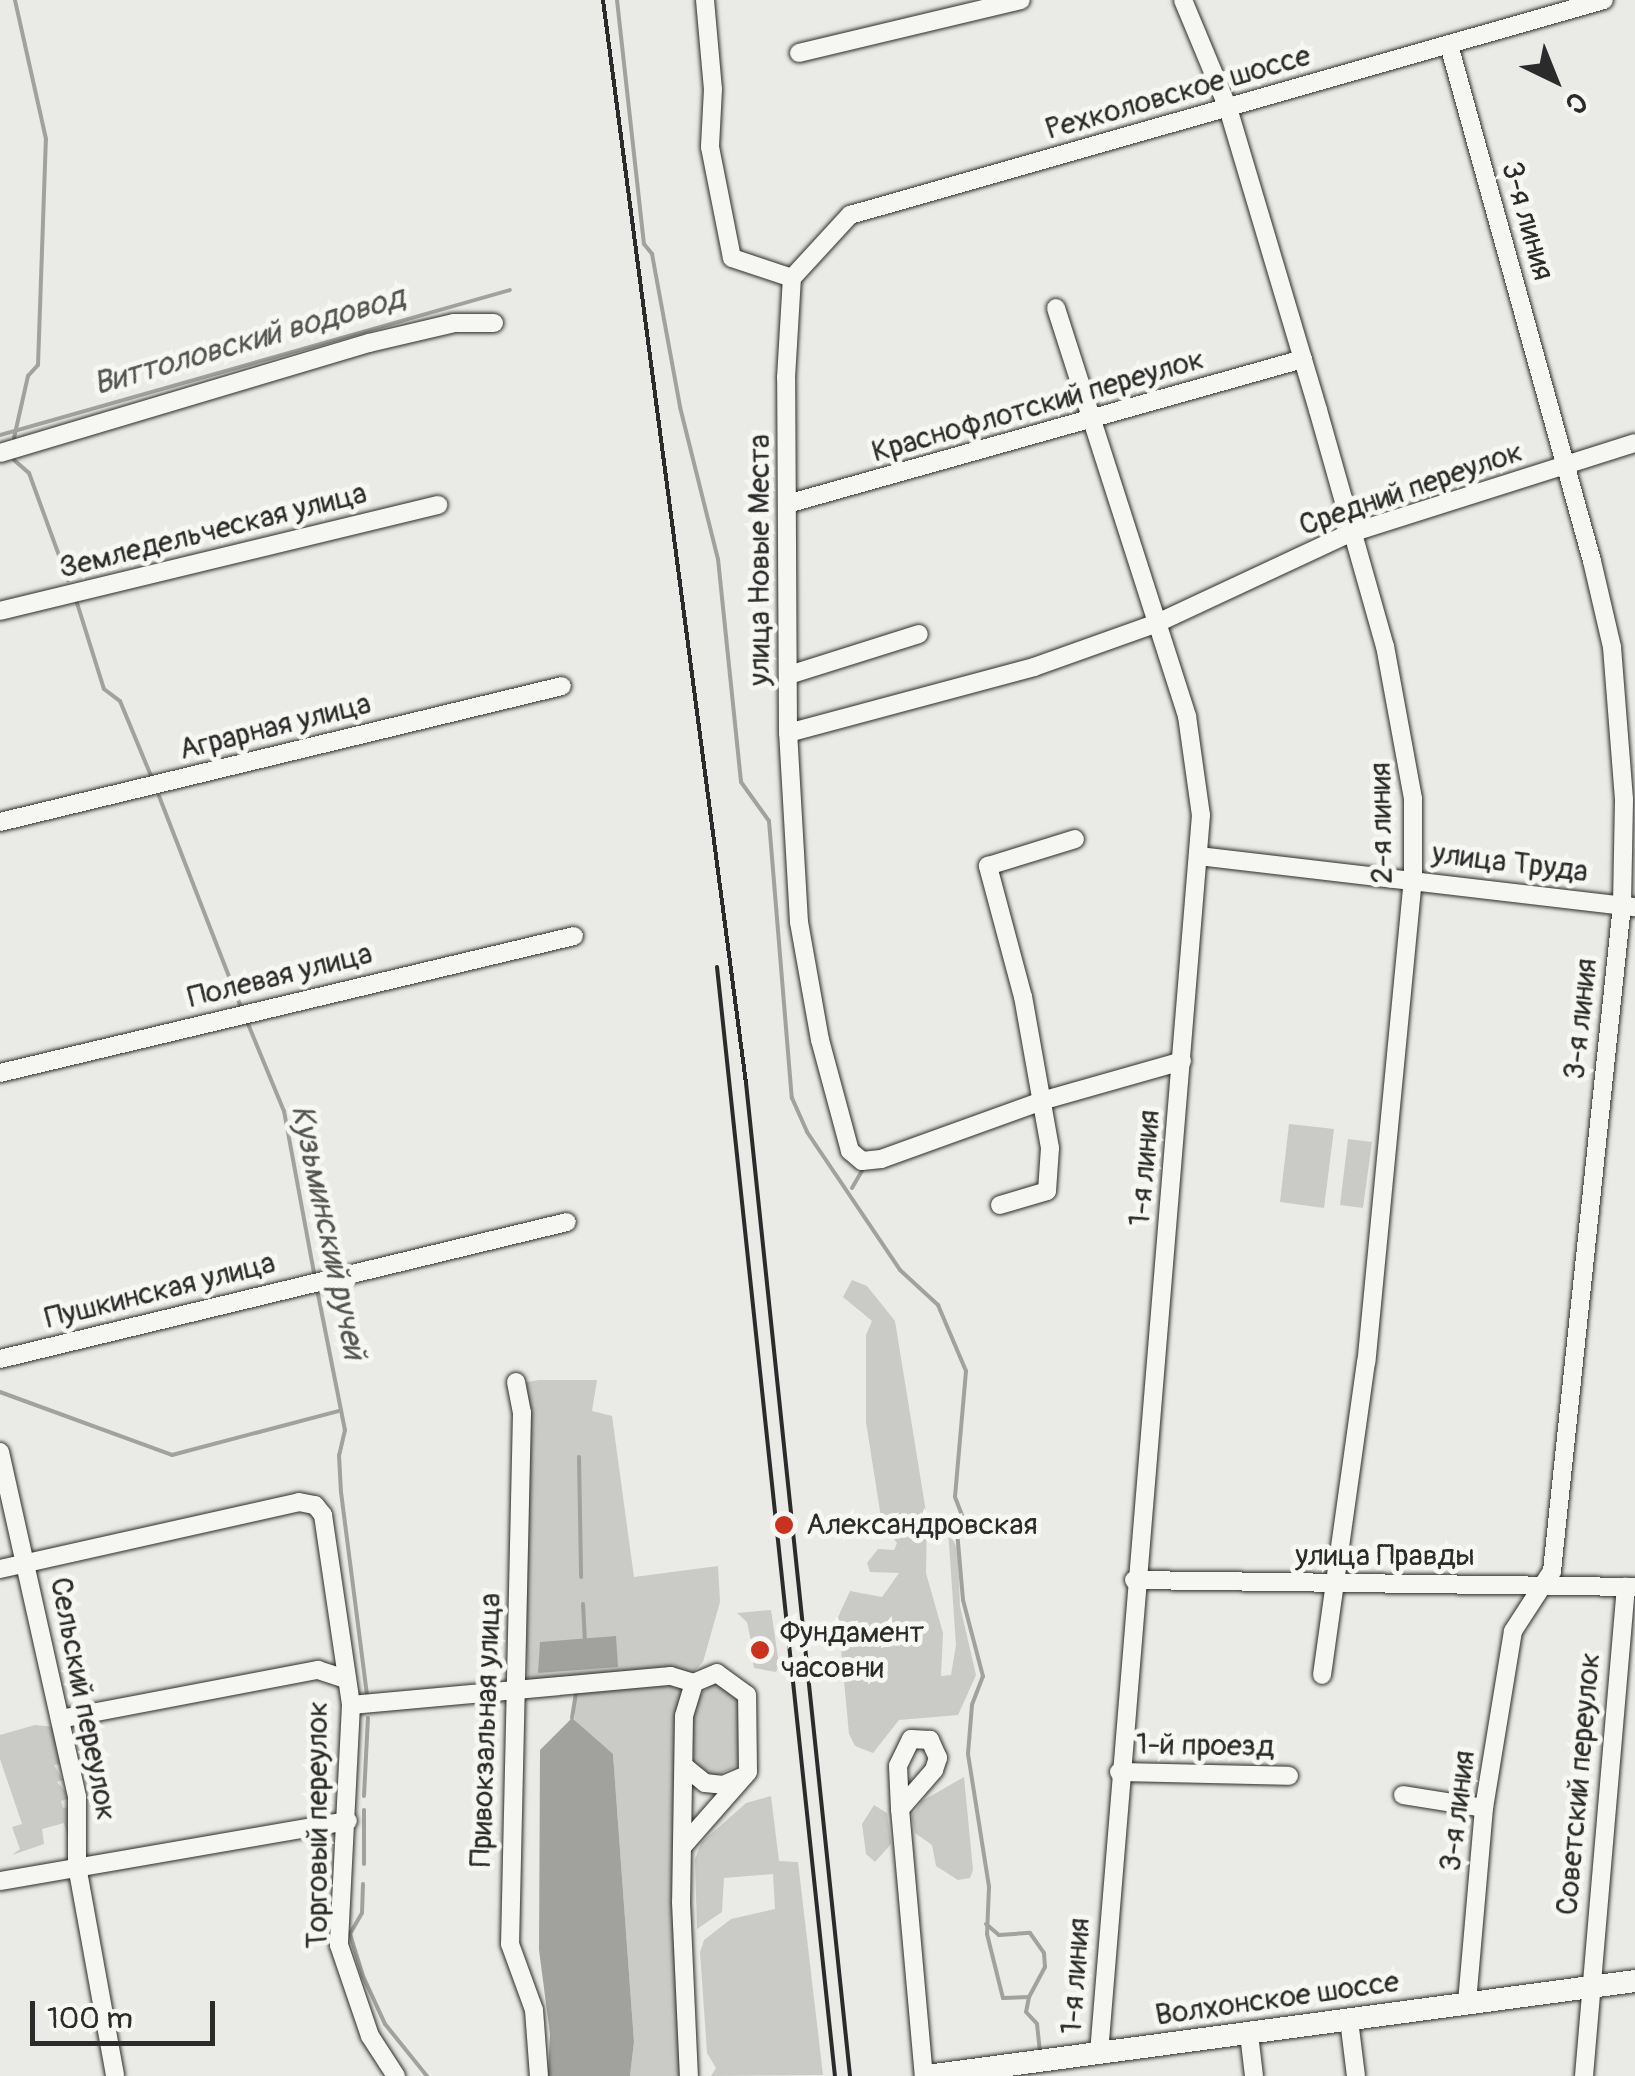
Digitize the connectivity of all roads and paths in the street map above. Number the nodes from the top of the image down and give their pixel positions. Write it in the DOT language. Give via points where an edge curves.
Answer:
graph roads {
  1 [pos="705,0"];
  2 [pos="1021,0"];
  3 [pos="1183,0"];
  4 [pos="1604,0"];
  5 [pos="1449,45"];
  6 [pos="800,53"];
  7 [pos="1228,108"];
  8 [pos="792,278"];
  9 [pos="1056,308"];
  10 [pos="494,323"];
  11 [pos="1303,359"];
  12 [pos="1094,420"];
  13 [pos="1635,444"];
  14 [pos="0,453"];
  15 [pos="1566,464"];
  16 [pos="788,504"];
  17 [pos="438,505"];
  18 [pos="1348,534"];
  19 [pos="0,611"];
  20 [pos="1155,624"];
  21 [pos="919,634"];
  22 [pos="789,675"];
  23 [pos="562,686"];
  24 [pos="788,733"];
  25 [pos="0,822"];
  26 [pos="1075,839"];
  27 [pos="1200,856"];
  28 [pos="1413,878"];
  29 [pos="1628,906"];
  30 [pos="574,936"];
  31 [pos="1182,1061"];
  32 [pos="0,1073"];
  33 [pos="1042,1100"];
  34 [pos="1000,1206"];
  35 [pos="567,1222"];
  36 [pos="0,1359"];
  37 [pos="516,1382"];
  38 [pos="0,1452"];
  39 [pos="30,1562"];
  40 [pos="0,1569"];
  41 [pos="1134,1580"];
  42 [pos="1338,1584"];
  43 [pos="1547,1584"];
  44 [pos="1630,1587"];
  45 [pos="1322,1675"];
  46 [pos="345,1679"];
  47 [pos="694,1683"];
  48 [pos="516,1691"];
  49 [pos="351,1705"];
  50 [pos="60,1719"];
  51 [pos="684,1766"];
  52 [pos="748,1772"];
  53 [pos="1119,1772"];
  54 [pos="1289,1776"];
  55 [pos="1402,1795"];
  56 [pos="1484,1808"];
  57 [pos="900,1809"];
  58 [pos="348,1821"];
  59 [pos="684,1846"];
  60 [pos="77,1866"];
  61 [pos="0,1881"];
  62 [pos="1635,1981"];
  63 [pos="1589,1987"];
  64 [pos="1466,2004"];
  65 [pos="1350,2020"];
  66 [pos="1249,2034"];
  67 [pos="1098,2053"];
  68 [pos="115,2076"];
  69 [pos="396,2076"];
  70 [pos="539,2076"];
  71 [pos="689,2076"];
  72 [pos="926,2076"];
  73 [pos="1254,2076"];
  74 [pos="1356,2076"];
  75 [pos="1584,2076"];
  1 -- 8 [label="street" via="710,147 732,258"];
  2 -- 6 [label="street"];
  3 -- 7 [label="street, 2-я линия"];
  4 -- 5 [label="street, Рехколовское шоссе"];
  5 -- 7 [label="street, Рехколовское шоссе"];
  5 -- 15 [label="street, 3-я линия"];
  7 -- 8 [label="street, Рехколовское шоссе" via="850,215"];
  7 -- 11 [label="street, 2-я линия"];
  8 -- 16 [label="street, улица Новые Места"];
  9 -- 12 [label="street, 1-я линия"];
  10 -- 14 [label="street" via="454,323 368,343"];
  11 -- 12 [label="street, Краснофлотский переулок"];
  11 -- 18 [label="street, 2-я линия"];
  12 -- 16 [label="street, Краснофлотский переулок"];
  12 -- 20 [label="street, 1-я линия"];
  13 -- 15 [label="street, Средний переулок"];
  15 -- 18 [label="street, Средний переулок"];
  15 -- 29 [label="street, 3-я линия" via="1612,647"];
  16 -- 22 [label="street, улица Новые Места"];
  17 -- 19 [label="street, Земледельческая улица"];
  18 -- 20 [label="street, Средний переулок"];
  18 -- 28 [label="street, 2-я линия" via="1408,745"];
  20 -- 24 [label="street, Средний переулок" via="931,700 905,698"];
  20 -- 27 [label="street, 1-я линия" via="1198,772"];
  21 -- 22 [label="street"];
  22 -- 24 [label="street, улица Новые Места"];
  23 -- 25 [label="street, Аграрная улица"];
  24 -- 33 [label="street, улица Новые Места" via="798,922 820,1040 856,1158 882,1159"];
  26 -- 33 [label="street" via="988,866"];
  27 -- 28 [label="street, улица Труда"];
  27 -- 31 [label="street, 1-я линия"];
  28 -- 29 [label="street, улица Труда"];
  28 -- 42 [label="street, 2-я линия"];
  29 -- 43 [label="street, 3-я линия"];
  30 -- 32 [label="street, Полевая улица"];
  31 -- 33 [label="street"];
  31 -- 41 [label="street, 1-я линия"];
  33 -- 34 [label="street" via="1050,1148 1047,1191"];
  35 -- 36 [label="street, Пушкинская улица"];
  37 -- 48 [label="street, Привокзальная улица" via="522,1412"];
  38 -- 39 [label="street, Сельский переулок"];
  39 -- 40 [label="street"];
  39 -- 46 [label="street, Торговый переулок" via="315,1504 323,1515"];
  39 -- 50 [label="street, Сельский переулок"];
  41 -- 42 [label="street, улица Правды"];
  41 -- 53 [label="street, 1-я линия"];
  42 -- 43 [label="street, улица Правды"];
  42 -- 45 [label="street, 2-я линия"];
  43 -- 44 [label="street, улица Правды"];
  43 -- 56 [label="street, 3-я линия" via="1512,1631"];
  44 -- 63 [label="street, Советский переулок"];
  46 -- 49 [label="street, Торговый переулок"];
  46 -- 50 [label="street" via="318,1670"];
  47 -- 48 [label="street" via="680,1675"];
  47 -- 51 [label="street" via="684,1716"];
  47 -- 52 [label="street" via="717,1673 741,1685 750,1710"];
  48 -- 49 [label="street"];
  48 -- 70 [label="street, Привокзальная улица" via="510,1944 534,2010"];
  49 -- 58 [label="street, Торговый переулок"];
  50 -- 60 [label="street, Сельский переулок" via="78,1796"];
  51 -- 52 [label="street" via="692,1778 723,1785"];
  51 -- 59 [label="street"];
  52 -- 59 [label="street"];
  53 -- 54 [label="street, 1-й проезд"];
  53 -- 67 [label="street, 1-я линия"];
  55 -- 56 [label="street"];
  56 -- 64 [label="street, 3-я линия"];
  57 -- 72 [label="street"];
  58 -- 60 [label="street"];
  58 -- 69 [label="street, Торговый переулок" via="340,1945 370,2036"];
  59 -- 71 [label="street"];
  60 -- 61 [label="street"];
  60 -- 68 [label="street, Сельский переулок"];
  62 -- 63 [label="main road, Волхонское шоссе"];
  63 -- 64 [label="main road, Волхонское шоссе"];
  63 -- 75 [label="street, Советский переулок"];
  64 -- 65 [label="main road, Волхонское шоссе"];
  65 -- 66 [label="main road, Волхонское шоссе"];
  65 -- 74 [label="street"];
  66 -- 67 [label="main road, Волхонское шоссе"];
  66 -- 73 [label="street"];
  67 -- 72 [label="main road, Волхонское шоссе"];
}
